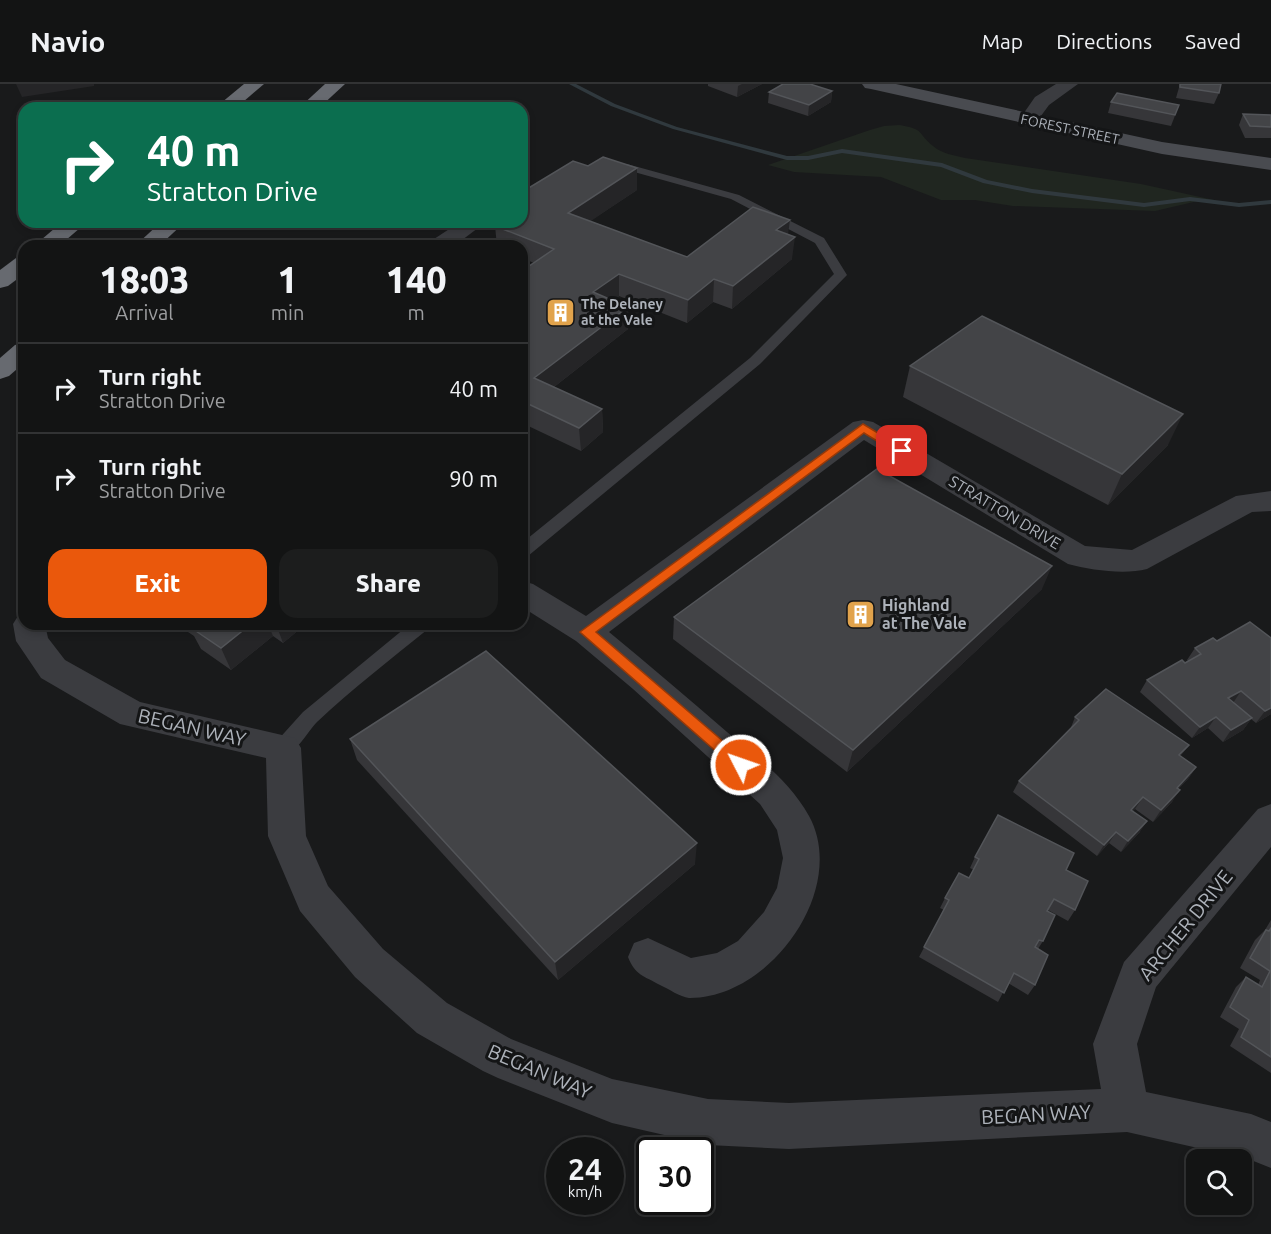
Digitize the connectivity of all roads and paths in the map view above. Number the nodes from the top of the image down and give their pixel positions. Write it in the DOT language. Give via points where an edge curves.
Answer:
graph roads {
  1 [pos="255,84"];
  2 [pos="336,84"];
  3 [pos="872,84"];
  4 [pos="1069,84"];
  5 [pos="232,102"];
  6 [pos="315,102"];
  7 [pos="1028,120"];
  8 [pos="1268,167"];
  9 [pos="597,168"];
  10 [pos="68,228"];
  11 [pos="167,228"];
  12 [pos="465,228"];
  13 [pos="53,240"];
  14 [pos="153,240"];
  15 [pos="448,240"];
  16 [pos="18,267"];
  17 [pos="0,281"];
  18 [pos="18,355"];
  19 [pos="0,371"];
  20 [pos="1271,501"];
  21 [pos="528,547"];
  22 [pos="528,596"];
  23 [pos="30,630"];
  24 [pos="415,630"];
  25 [pos="587,632"];
  26 [pos="284,748"];
  27 [pos="1271,820"];
  28 [pos="648,957"];
  29 [pos="1127,1110"];
  30 [pos="1271,1145"];
  1 -- 5 [label="highway"];
  2 -- 6 [label="highway"];
  3 -- 7 [label="main road, FOREST STREET"];
  4 -- 7 [label="street" via="1047,97"];
  7 -- 8 [label="main road, FOREST STREET"];
  9 -- 21 [label="lane" via="627,167 735,196 820,241 841,275 755,361"];
  10 -- 13 [label="highway"];
  11 -- 14 [label="highway"];
  12 -- 15 [label="street"];
  16 -- 17 [label="highway"];
  18 -- 19 [label="highway"];
  20 -- 25 [label="street, STRATTON DRIVE" via="1246,503 1136,561 1079,556 863,428"];
  22 -- 25 [label="street"];
  23 -- 26 [label="street, BEGAN WAY" via="32,641 53,669 132,714"];
  24 -- 26 [label="lane" via="310,717"];
  25 -- 28 [label="street" via="773,793 795,826 802,858 796,891 778,925 752,955 724,972 688,978"];
  26 -- 29 [label="street, BEGAN WAY" via="287,836 314,898 369,963 432,1018 498,1056 612,1101 708,1122 789,1126"];
  27 -- 29 [label="street, ARCHER DRIVE" via="1139,976 1115,1044"];
  29 -- 30 [label="street, BEGAN WAY" via="1251,1137"];
}
